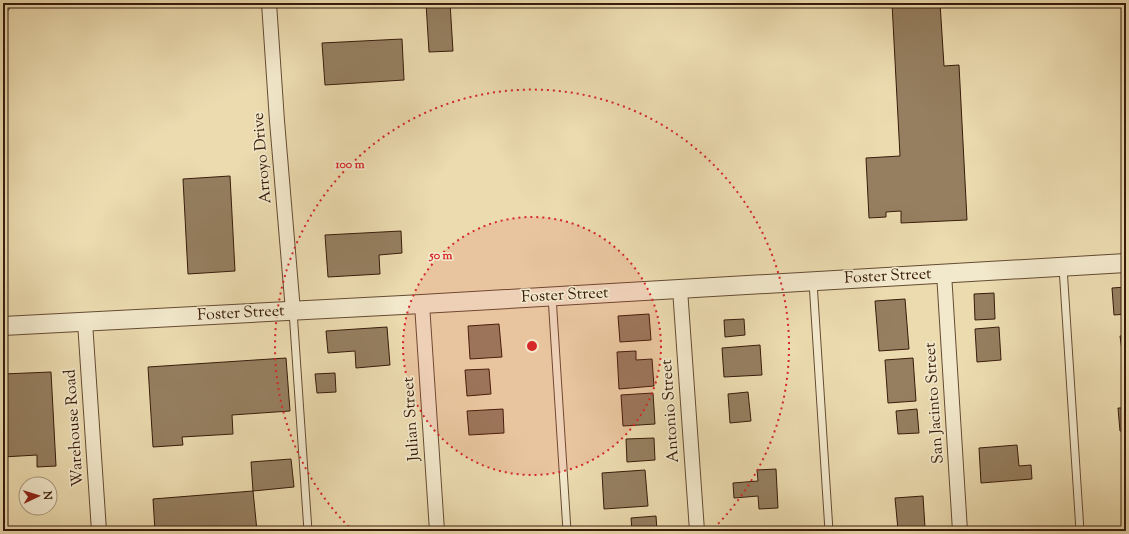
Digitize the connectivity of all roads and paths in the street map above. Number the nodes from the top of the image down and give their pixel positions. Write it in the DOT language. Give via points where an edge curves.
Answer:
graph roads {
  1 [pos="269,3"];
  2 [pos="1126,263"];
  3 [pos="1063,266"];
  4 [pos="944,273"];
  5 [pos="813,281"];
  6 [pos="680,289"];
  7 [pos="552,296"];
  8 [pos="422,304"];
  9 [pos="292,311"];
  10 [pos="85,322"];
  11 [pos="3,326"];
  12 [pos="99,531"];
  13 [pos="308,531"];
  14 [pos="437,531"];
  15 [pos="567,531"];
  16 [pos="696,531"];
  17 [pos="829,531"];
  18 [pos="960,531"];
  19 [pos="1080,531"];
  1 -- 9 [label="street, Arroyo Drive"];
  2 -- 3 [label="street, Foster Street"];
  3 -- 4 [label="street, Foster Street"];
  3 -- 19 [label="lane"];
  4 -- 5 [label="street, Foster Street"];
  4 -- 18 [label="street, San Jacinto Street"];
  5 -- 6 [label="street, Foster Street"];
  5 -- 17 [label="lane"];
  6 -- 7 [label="street, Foster Street"];
  6 -- 16 [label="street, Antonio Street"];
  7 -- 8 [label="street, Foster Street"];
  7 -- 15 [label="lane"];
  8 -- 9 [label="street, Foster Street"];
  8 -- 14 [label="street, Julian Street"];
  9 -- 10 [label="street, Foster Street"];
  9 -- 13 [label="lane"];
  10 -- 11 [label="street, Foster Street"];
  10 -- 12 [label="street, Warehouse Road"];
}
